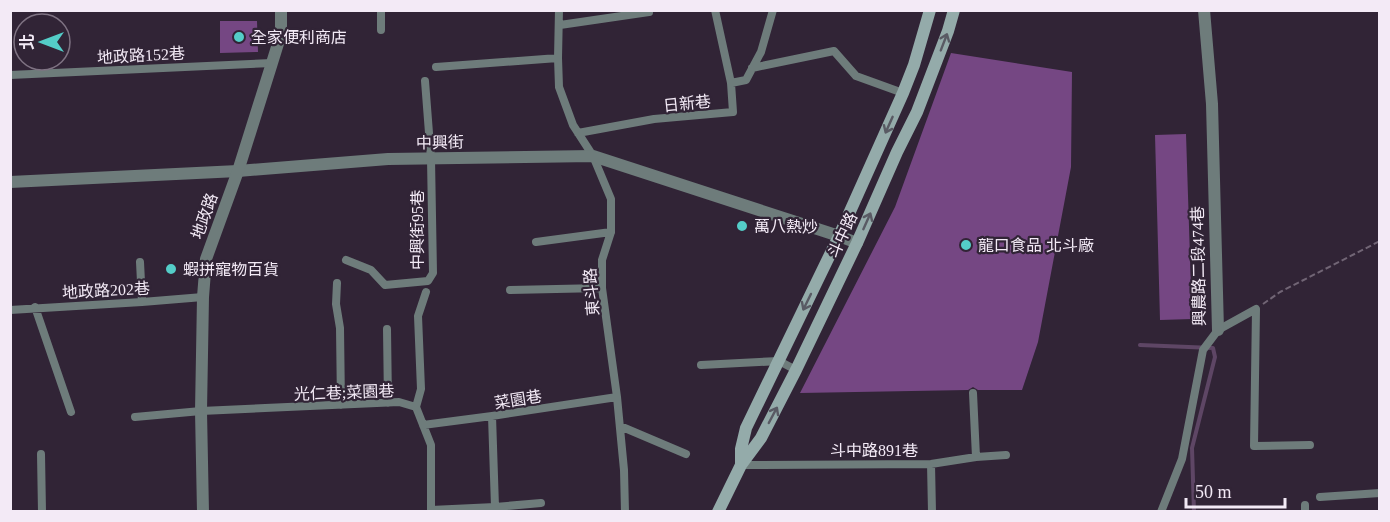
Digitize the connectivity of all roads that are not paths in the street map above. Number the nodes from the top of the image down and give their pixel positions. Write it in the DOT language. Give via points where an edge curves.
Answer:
graph roads {
  1 [pos="281,10"];
  2 [pos="381,10"];
  3 [pos="560,10"];
  4 [pos="715,10"];
  5 [pos="773,10"];
  6 [pos="930,10"];
  7 [pos="954,10"];
  8 [pos="1204,10"];
  9 [pos="649,12"];
  10 [pos="560,26"];
  11 [pos="381,30"];
  12 [pos="558,58"];
  13 [pos="272,63"];
  14 [pos="436,67"];
  15 [pos="752,68"];
  16 [pos="10,75"];
  17 [pos="425,81"];
  18 [pos="731,83"];
  19 [pos="903,93"];
  20 [pos="578,133"];
  21 [pos="593,156"];
  22 [pos="431,159"];
  23 [pos="238,171"];
  24 [pos="10,182"];
  25 [pos="611,232"];
  26 [pos="839,236"];
  27 [pos="536,242"];
  28 [pos="857,243"];
  29 [pos="346,260"];
  30 [pos="140,262"];
  31 [pos="337,283"];
  32 [pos="602,288"];
  33 [pos="510,290"];
  34 [pos="426,292"];
  35 [pos="203,297"];
  36 [pos="142,302"];
  37 [pos="35,307"];
  38 [pos="10,309"];
  39 [pos="387,329"];
  40 [pos="1218,330"];
  41 [pos="779,361"];
  42 [pos="701,364"];
  43 [pos="796,370"];
  44 [pos="973,393"];
  45 [pos="617,397"];
  46 [pos="388,403"];
  47 [pos="341,405"];
  48 [pos="416,407"];
  49 [pos="201,411"];
  50 [pos="71,412"];
  51 [pos="492,416"];
  52 [pos="135,417"];
  53 [pos="423,425"];
  54 [pos="620,426"];
  55 [pos="1310,446"];
  56 [pos="41,454"];
  57 [pos="686,454"];
  58 [pos="1006,456"];
  59 [pos="976,457"];
  60 [pos="931,464"];
  61 [pos="741,465"];
  62 [pos="1380,493"];
  63 [pos="1320,497"];
  64 [pos="541,503"];
  65 [pos="495,507"];
  66 [pos="431,511"];
  67 [pos="42,512"];
  68 [pos="203,512"];
  69 [pos="626,512"];
  70 [pos="718,512"];
  71 [pos="932,512"];
  72 [pos="1161,512"];
  1 -- 13 [label="street, 地政路" via="281,34"];
  2 -- 11 [label="lane"];
  3 -- 10 [label="lane, 東斗路"];
  4 -- 18 [label="lane, 日新巷"];
  5 -- 15 [label="lane"];
  6 -- 19 [label="main road, 斗中路"];
  28 -- 7 [label="main road, 斗中路, one-way" via="917,112"];
  8 -- 40 [label="street, 興農路二段474巷" via="1212,104"];
  9 -- 10 [label="lane"];
  10 -- 12 [label="lane, 東斗路"];
  12 -- 14 [label="lane"];
  12 -- 20 [label="lane, 東斗路" via="559,87"];
  13 -- 16 [label="lane, 地政路152巷"];
  13 -- 23 [label="street, 地政路"];
  15 -- 18 [label="lane" via="746,80"];
  15 -- 19 [label="lane" via="834,51 856,76"];
  17 -- 22 [label="lane"];
  18 -- 20 [label="lane, 日新巷" via="733,112 654,119"];
  19 -- 26 [label="main road, 斗中路, one-way"];
  20 -- 21 [label="lane, 東斗路"];
  21 -- 22 [label="street, 中興街"];
  21 -- 25 [label="lane, 東斗路" via="611,198"];
  21 -- 26 [label="street, 中興街"];
  22 -- 23 [label="street, 中興街"];
  22 -- 29 [label="lane, 中興街95巷" via="433,273 428,281 385,285 371,270"];
  23 -- 24 [label="street, 中興街"];
  23 -- 35 [label="street, 地政路" via="206,259"];
  25 -- 27 [label="lane"];
  25 -- 32 [label="lane, 東斗路" via="602,260"];
  26 -- 28 [label="street, 中興街"];
  26 -- 41 [label="main road, 斗中路, one-way"];
  28 -- 43 [label="main road, 斗中路"];
  30 -- 36 [label="lane"];
  31 -- 47 [label="lane"];
  32 -- 33 [label="lane"];
  32 -- 45 [label="lane, 東斗路"];
  34 -- 48 [label="lane" via="418,316 421,389"];
  35 -- 36 [label="lane, 地政路202巷"];
  35 -- 49 [label="street, 地政路"];
  36 -- 37 [label="lane, 地政路202巷"];
  37 -- 38 [label="lane, 地政路202巷"];
  37 -- 50 [label="lane"];
  39 -- 46 [label="lane"];
  40 -- 55 [label="lane" via="1256,309 1254,446"];
  40 -- 72 [label="lane, 興農路二段474巷" via="1203,350 1182,459"];
  41 -- 42 [label="lane"];
  41 -- 43 [label="lane"];
  41 -- 61 [label="main road, 斗中路" via="746,428"];
  61 -- 43 [label="main road, 斗中路, one-way" via="761,438"];
  44 -- 59 [label="lane"];
  45 -- 51 [label="lane, 菜園巷"];
  45 -- 54 [label="lane, 東斗路"];
  46 -- 47 [label="lane, 光仁巷;菜園巷"];
  46 -- 48 [label="lane, 光仁巷;菜園巷"];
  47 -- 49 [label="lane, 光仁巷;菜園巷"];
  48 -- 53 [label="lane, 光仁巷;菜園巷"];
  49 -- 52 [label="lane, 光仁巷;菜園巷"];
  49 -- 68 [label="street, 地政路"];
  51 -- 53 [label="lane, 菜園巷"];
  51 -- 65 [label="lane"];
  53 -- 66 [label="lane, 光仁巷;菜園巷" via="431,446"];
  54 -- 57 [label="lane"];
  54 -- 69 [label="lane, 東斗路"];
  56 -- 67 [label="lane"];
  58 -- 59 [label="lane, 斗中路891巷"];
  59 -- 60 [label="lane, 斗中路891巷"];
  60 -- 61 [label="lane, 斗中路891巷"];
  60 -- 71 [label="lane"];
  61 -- 70 [label="main road, 斗中路"];
  62 -- 63 [label="lane"];
  64 -- 65 [label="lane"];
  65 -- 66 [label="lane"];
}
